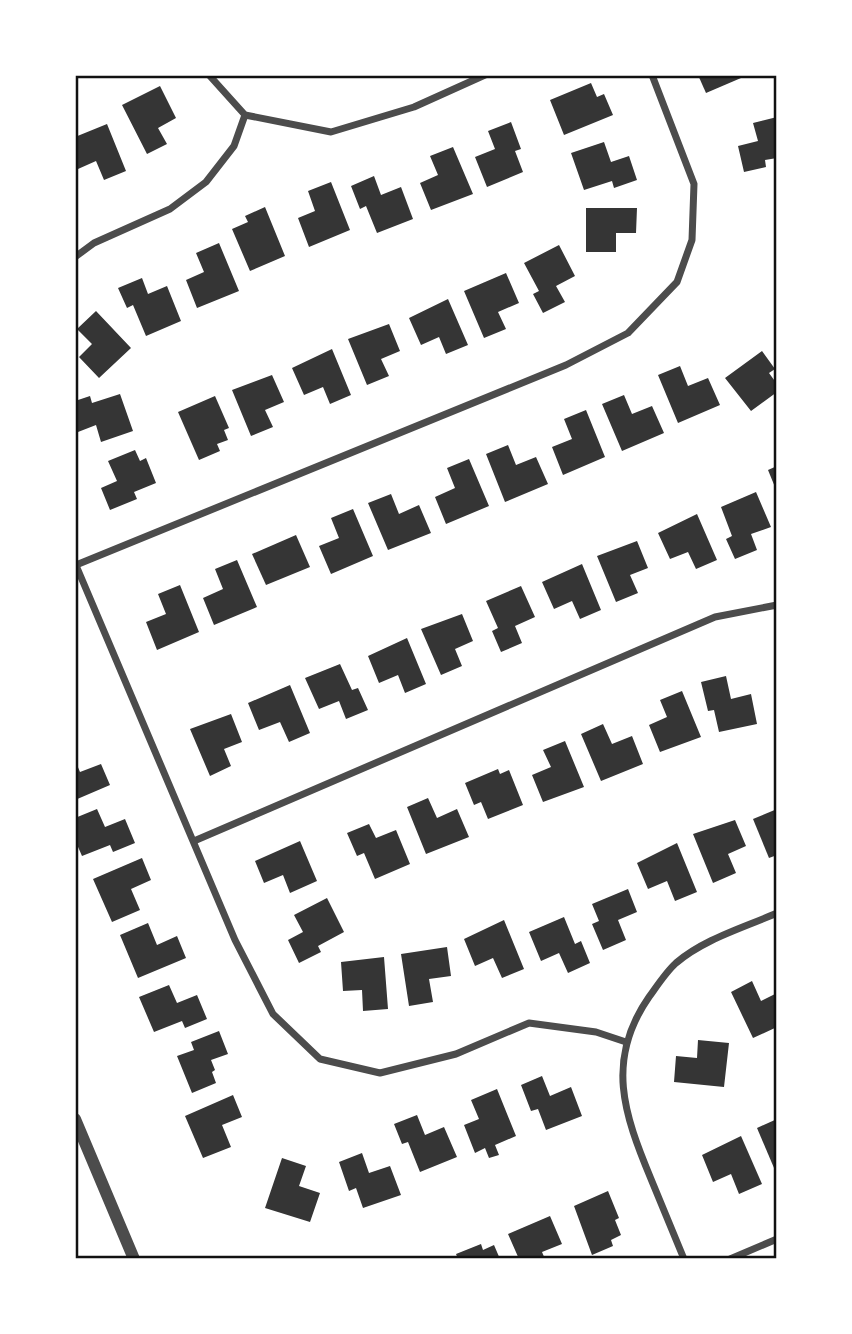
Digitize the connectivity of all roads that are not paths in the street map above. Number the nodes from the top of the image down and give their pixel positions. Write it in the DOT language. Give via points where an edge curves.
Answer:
graph roads {
  1 [pos="209,75"];
  2 [pos="485,75"];
  3 [pos="652,75"];
  4 [pos="245,114"];
  5 [pos="75,257"];
  6 [pos="76,564"];
  7 [pos="777,605"];
  8 [pos="194,841"];
  9 [pos="777,914"];
  10 [pos="626,1042"];
  11 [pos="75,1119"];
  12 [pos="777,1239"];
  13 [pos="134,1259"];
  14 [pos="684,1259"];
  15 [pos="730,1259"];
  1 -- 4 [label="street"];
  2 -- 4 [label="street" via="414,107 331,132"];
  3 -- 6 [label="street" via="694,184 692,240 677,282 628,333 566,365"];
  4 -- 5 [label="street" via="234,146 206,182 170,209 94,243"];
  6 -- 8 [label="street"];
  7 -- 8 [label="street" via="715,617"];
  8 -- 10 [label="street" via="235,940 273,1014 320,1059 380,1073 456,1054 529,1023 596,1031"];
  9 -- 10 [label="street" via="711,941 675,964 638,1013"];
  10 -- 14 [label="street" via="622,1075 631,1132"];
  11 -- 13 [label="street"];
  12 -- 15 [label="street"];
}
